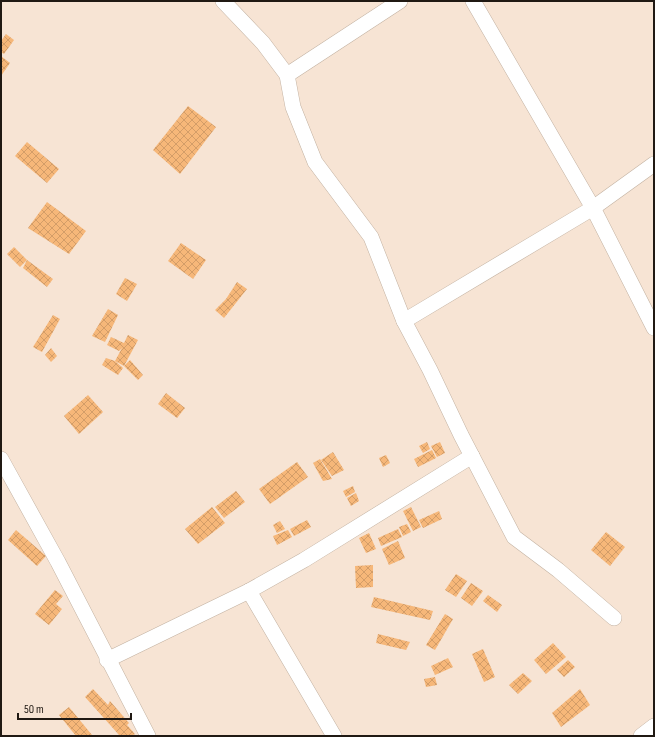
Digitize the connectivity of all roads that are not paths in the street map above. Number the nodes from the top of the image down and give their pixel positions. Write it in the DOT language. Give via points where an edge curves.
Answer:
graph roads {
  1 [pos="223,1"];
  2 [pos="400,1"];
  3 [pos="473,1"];
  4 [pos="287,75"];
  5 [pos="654,164"];
  6 [pos="593,208"];
  7 [pos="404,321"];
  8 [pos="654,328"];
  9 [pos="472,456"];
  10 [pos="1,459"];
  11 [pos="249,591"];
  12 [pos="614,618"];
  13 [pos="107,660"];
  14 [pos="654,726"];
  15 [pos="148,736"];
  16 [pos="334,736"];
  17 [pos="641,736"];
  1 -- 4 [label="street" via="263,43"];
  2 -- 4 [label="street"];
  3 -- 6 [label="street"];
  4 -- 7 [label="street" via="293,107 315,162 371,237"];
  5 -- 6 [label="street"];
  6 -- 7 [label="street"];
  6 -- 8 [label="street"];
  7 -- 9 [label="street"];
  9 -- 11 [label="street"];
  9 -- 12 [label="street" via="514,537 558,570"];
  10 -- 13 [label="street" via="58,562"];
  11 -- 13 [label="street"];
  11 -- 16 [label="street"];
  13 -- 15 [label="street"];
  14 -- 17 [label="street"];
}
